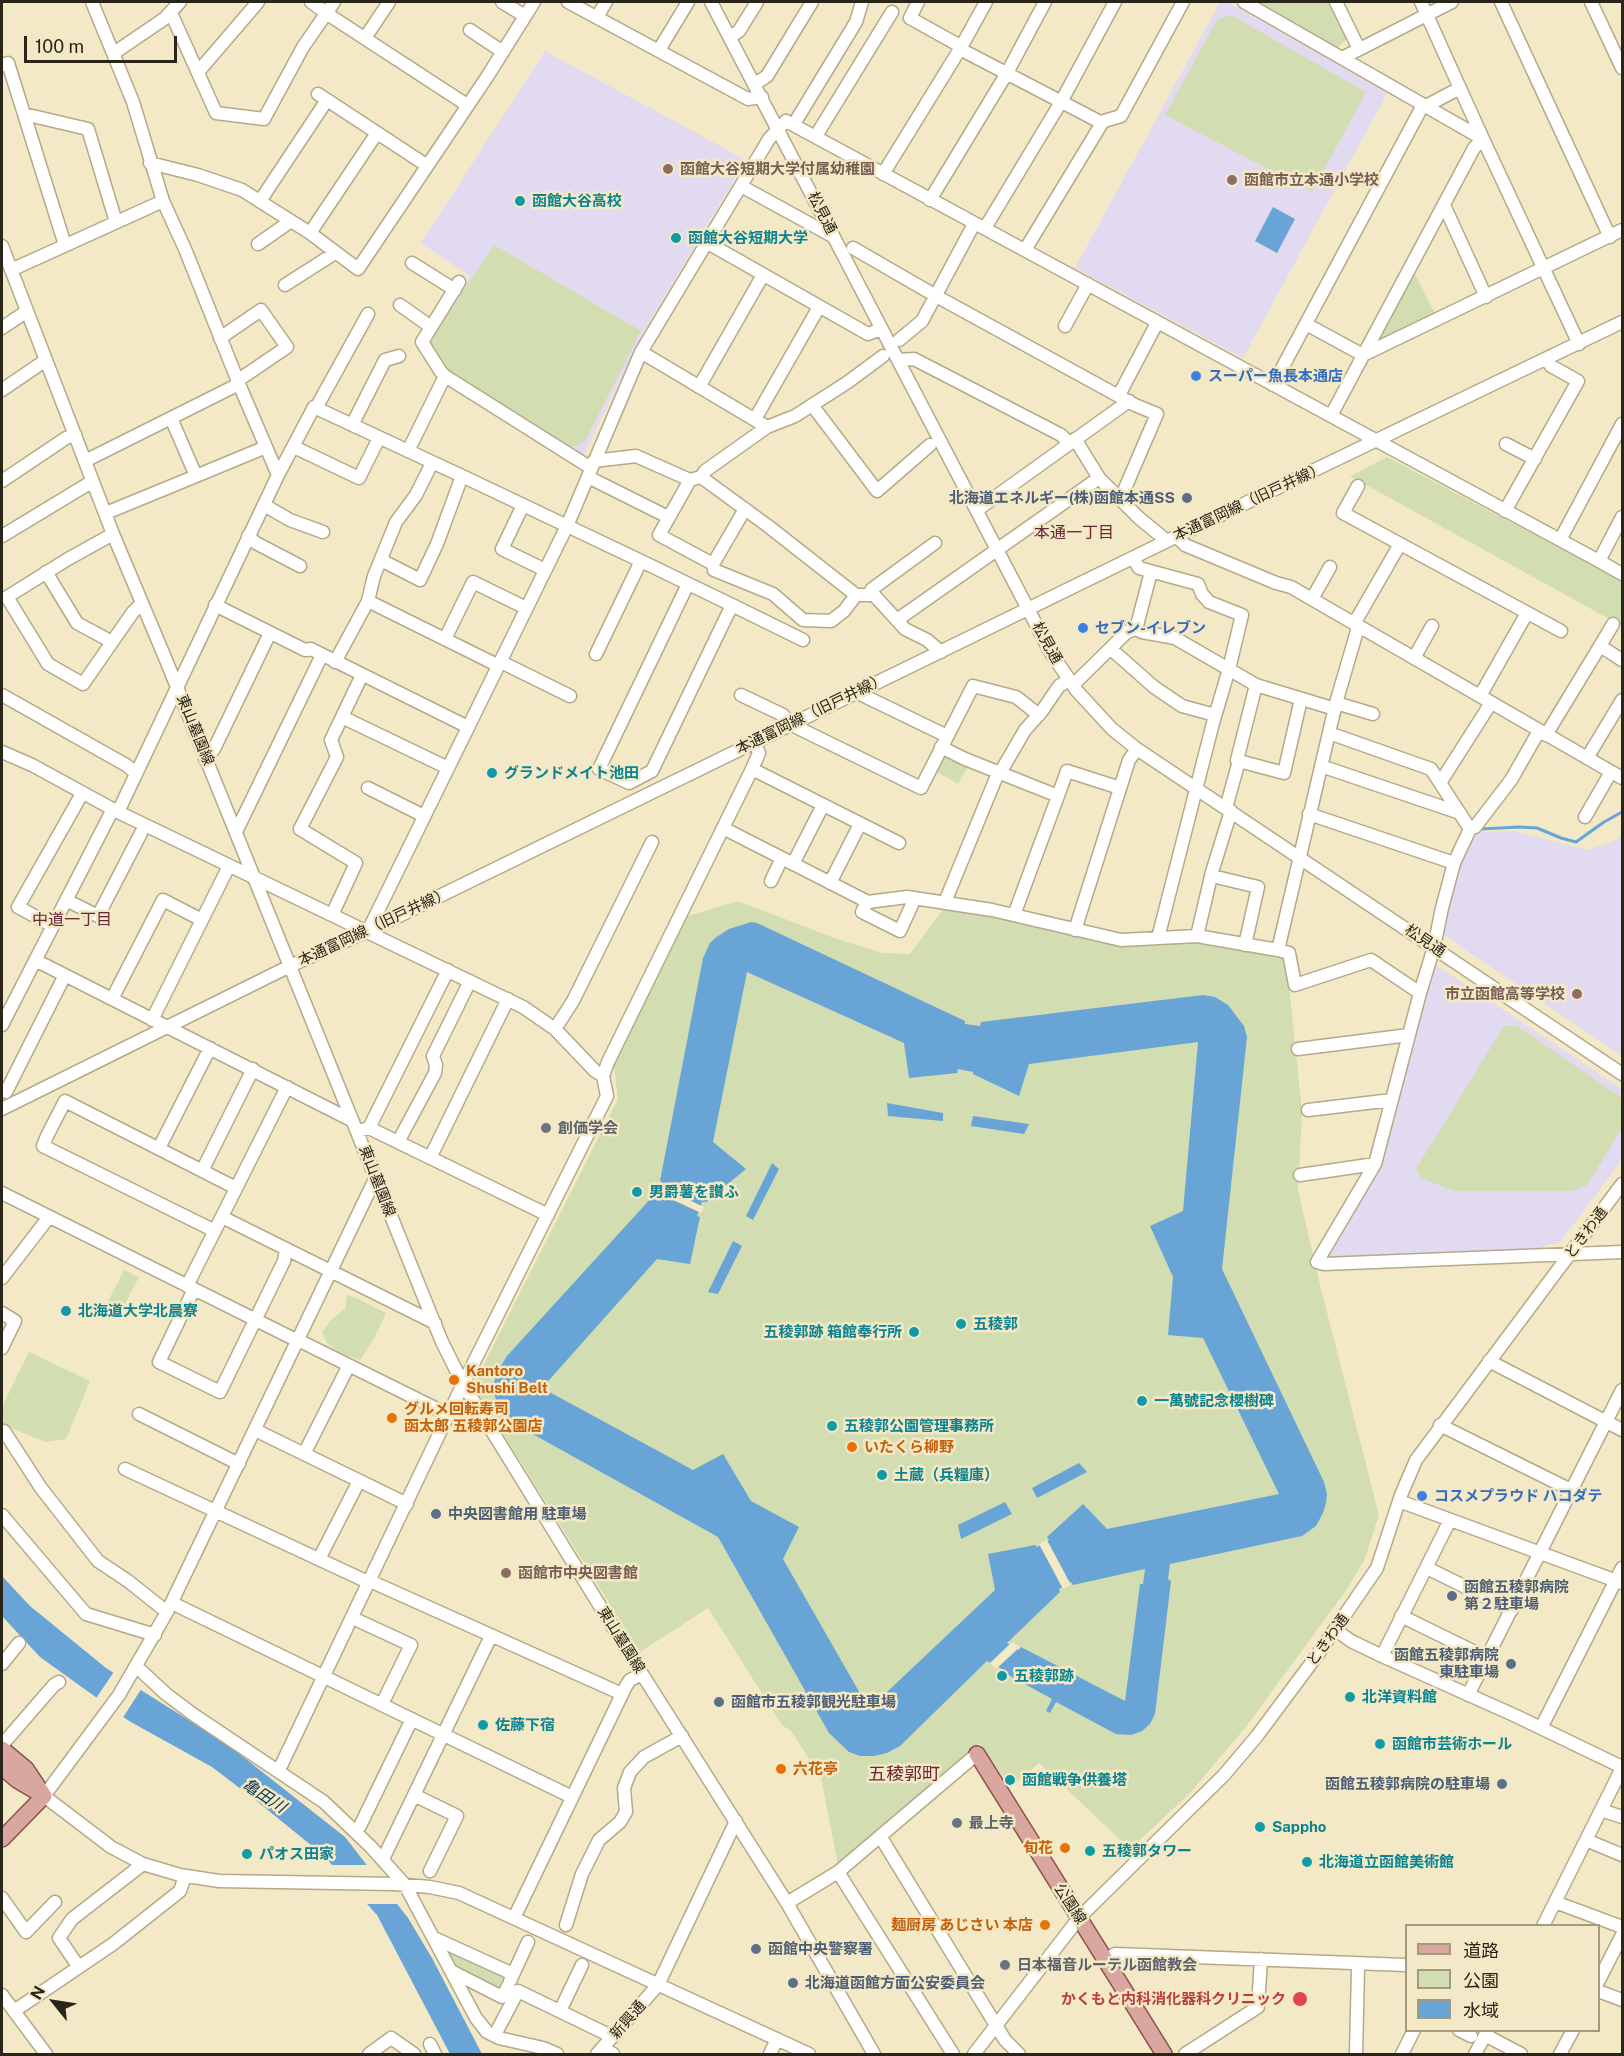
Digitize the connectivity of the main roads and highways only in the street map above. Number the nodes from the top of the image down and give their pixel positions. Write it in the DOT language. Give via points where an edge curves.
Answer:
graph roads {
  1 [pos="2,1747"];
  2 [pos="977,1754"];
  3 [pos="2,1767"];
  4 [pos="44,1796"];
  5 [pos="2,1839"];
  6 [pos="1164,2055"];
  1 -- 4 [label="main road" via="26,1769"];
  2 -- 6 [label="main road, 公園線"];
  3 -- 4 [label="main road"];
  4 -- 5 [label="main road"];
}
